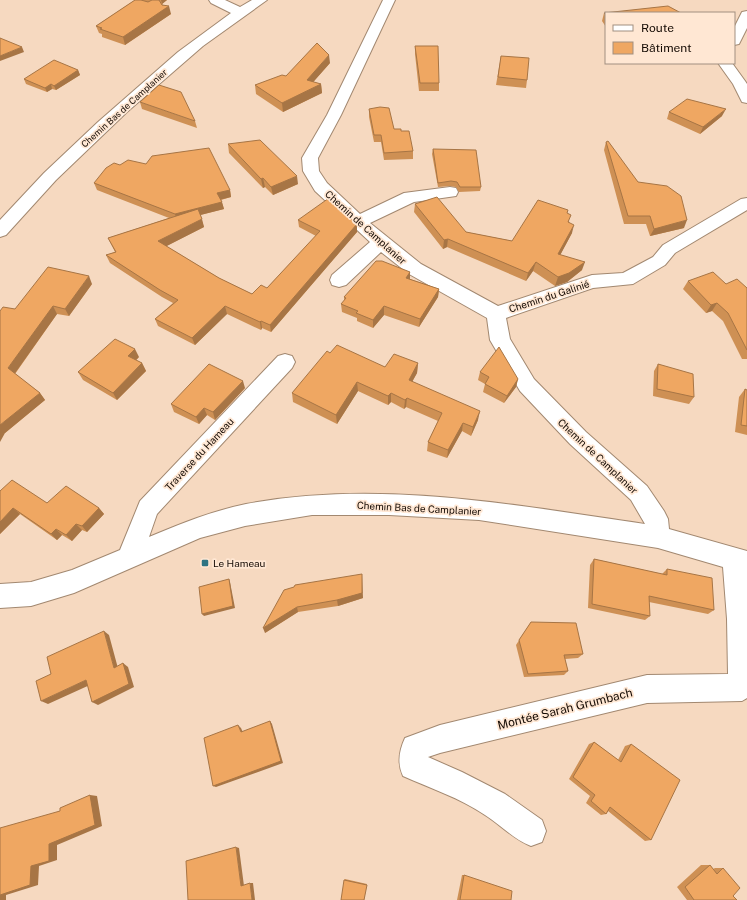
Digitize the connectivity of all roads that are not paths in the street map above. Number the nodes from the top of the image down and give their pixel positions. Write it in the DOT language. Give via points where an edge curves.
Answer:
graph roads {
  1 [pos="215,0"];
  2 [pos="261,0"];
  3 [pos="389,0"];
  4 [pos="240,12"];
  5 [pos="747,15"];
  6 [pos="735,39"];
  7 [pos="726,64"];
  8 [pos="747,99"];
  9 [pos="450,192"];
  10 [pos="747,203"];
  11 [pos="359,221"];
  12 [pos="0,232"];
  13 [pos="381,242"];
  14 [pos="339,280"];
  15 [pos="496,314"];
  16 [pos="285,362"];
  17 [pos="658,537"];
  18 [pos="129,556"];
  19 [pos="741,560"];
  20 [pos="0,596"];
  21 [pos="531,832"];
  1 -- 4 [label="street"];
  2 -- 4 [label="street, Chemin Bas de Camplanier"];
  3 -- 11 [label="street, Chemin de Camplanier" via="334,115 310,158 311,171 321,187"];
  4 -- 12 [label="street, Chemin Bas de Camplanier" via="204,38 104,124"];
  5 -- 6 [label="street"];
  7 -- 8 [label="street"];
  9 -- 11 [label="street" via="410,197"];
  10 -- 15 [label="street, Chemin du Galinié" via="669,248 659,261 627,279 592,282"];
  11 -- 13 [label="street, Chemin de Camplanier"];
  13 -- 14 [label="street"];
  13 -- 15 [label="street, Chemin de Camplanier" via="415,269"];
  15 -- 17 [label="street, Chemin de Camplanier" via="500,340 527,385 578,438 639,493 656,518"];
  16 -- 18 [label="street, Traverse du Hameau" via="148,508"];
  17 -- 18 [label="street, Chemin Bas de Camplanier" via="479,510 389,504 312,505 244,515 197,528"];
  17 -- 19 [label="street"];
  18 -- 20 [label="street, Chemin Bas de Camplanier" via="67,583 31,594"];
  19 -- 21 [label="street, Montée Sarah Grumbach" via="742,687 647,689 440,739 415,748 413,766 495,804"];
}
